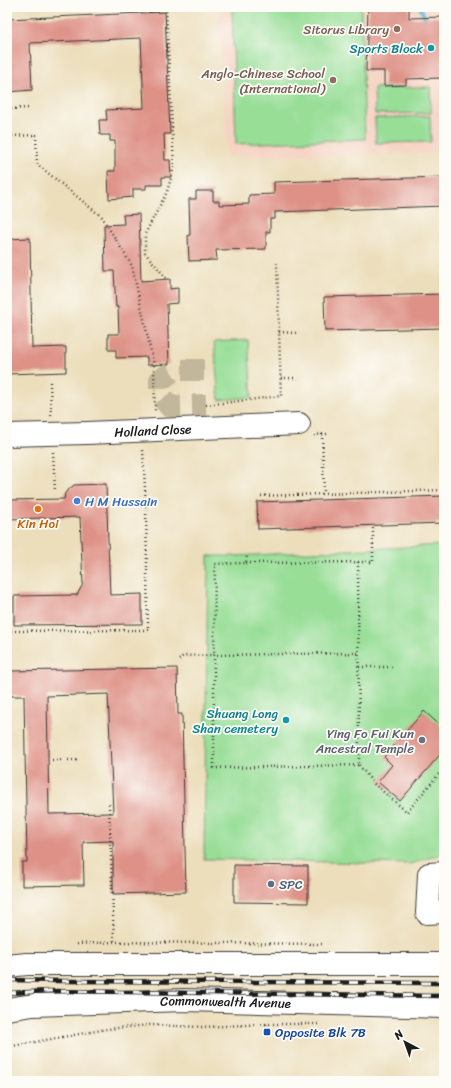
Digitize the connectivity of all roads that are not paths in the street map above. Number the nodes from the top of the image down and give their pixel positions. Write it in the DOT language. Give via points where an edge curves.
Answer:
graph roads {
  1 [pos="299,424"];
  2 [pos="7,435"];
  3 [pos="444,873"];
  4 [pos="444,912"];
  5 [pos="444,964"];
  6 [pos="7,966"];
  7 [pos="444,1006"];
  8 [pos="7,1009"];
  1 -- 2 [label="main road, Holland Close"];
  3 -- 4 [label="main road" via="429,874 427,913"];
  5 -- 6 [label="main road"];
  7 -- 8 [label="main road, Commonwealth Avenue" via="184,1000 33,1005"];
}
